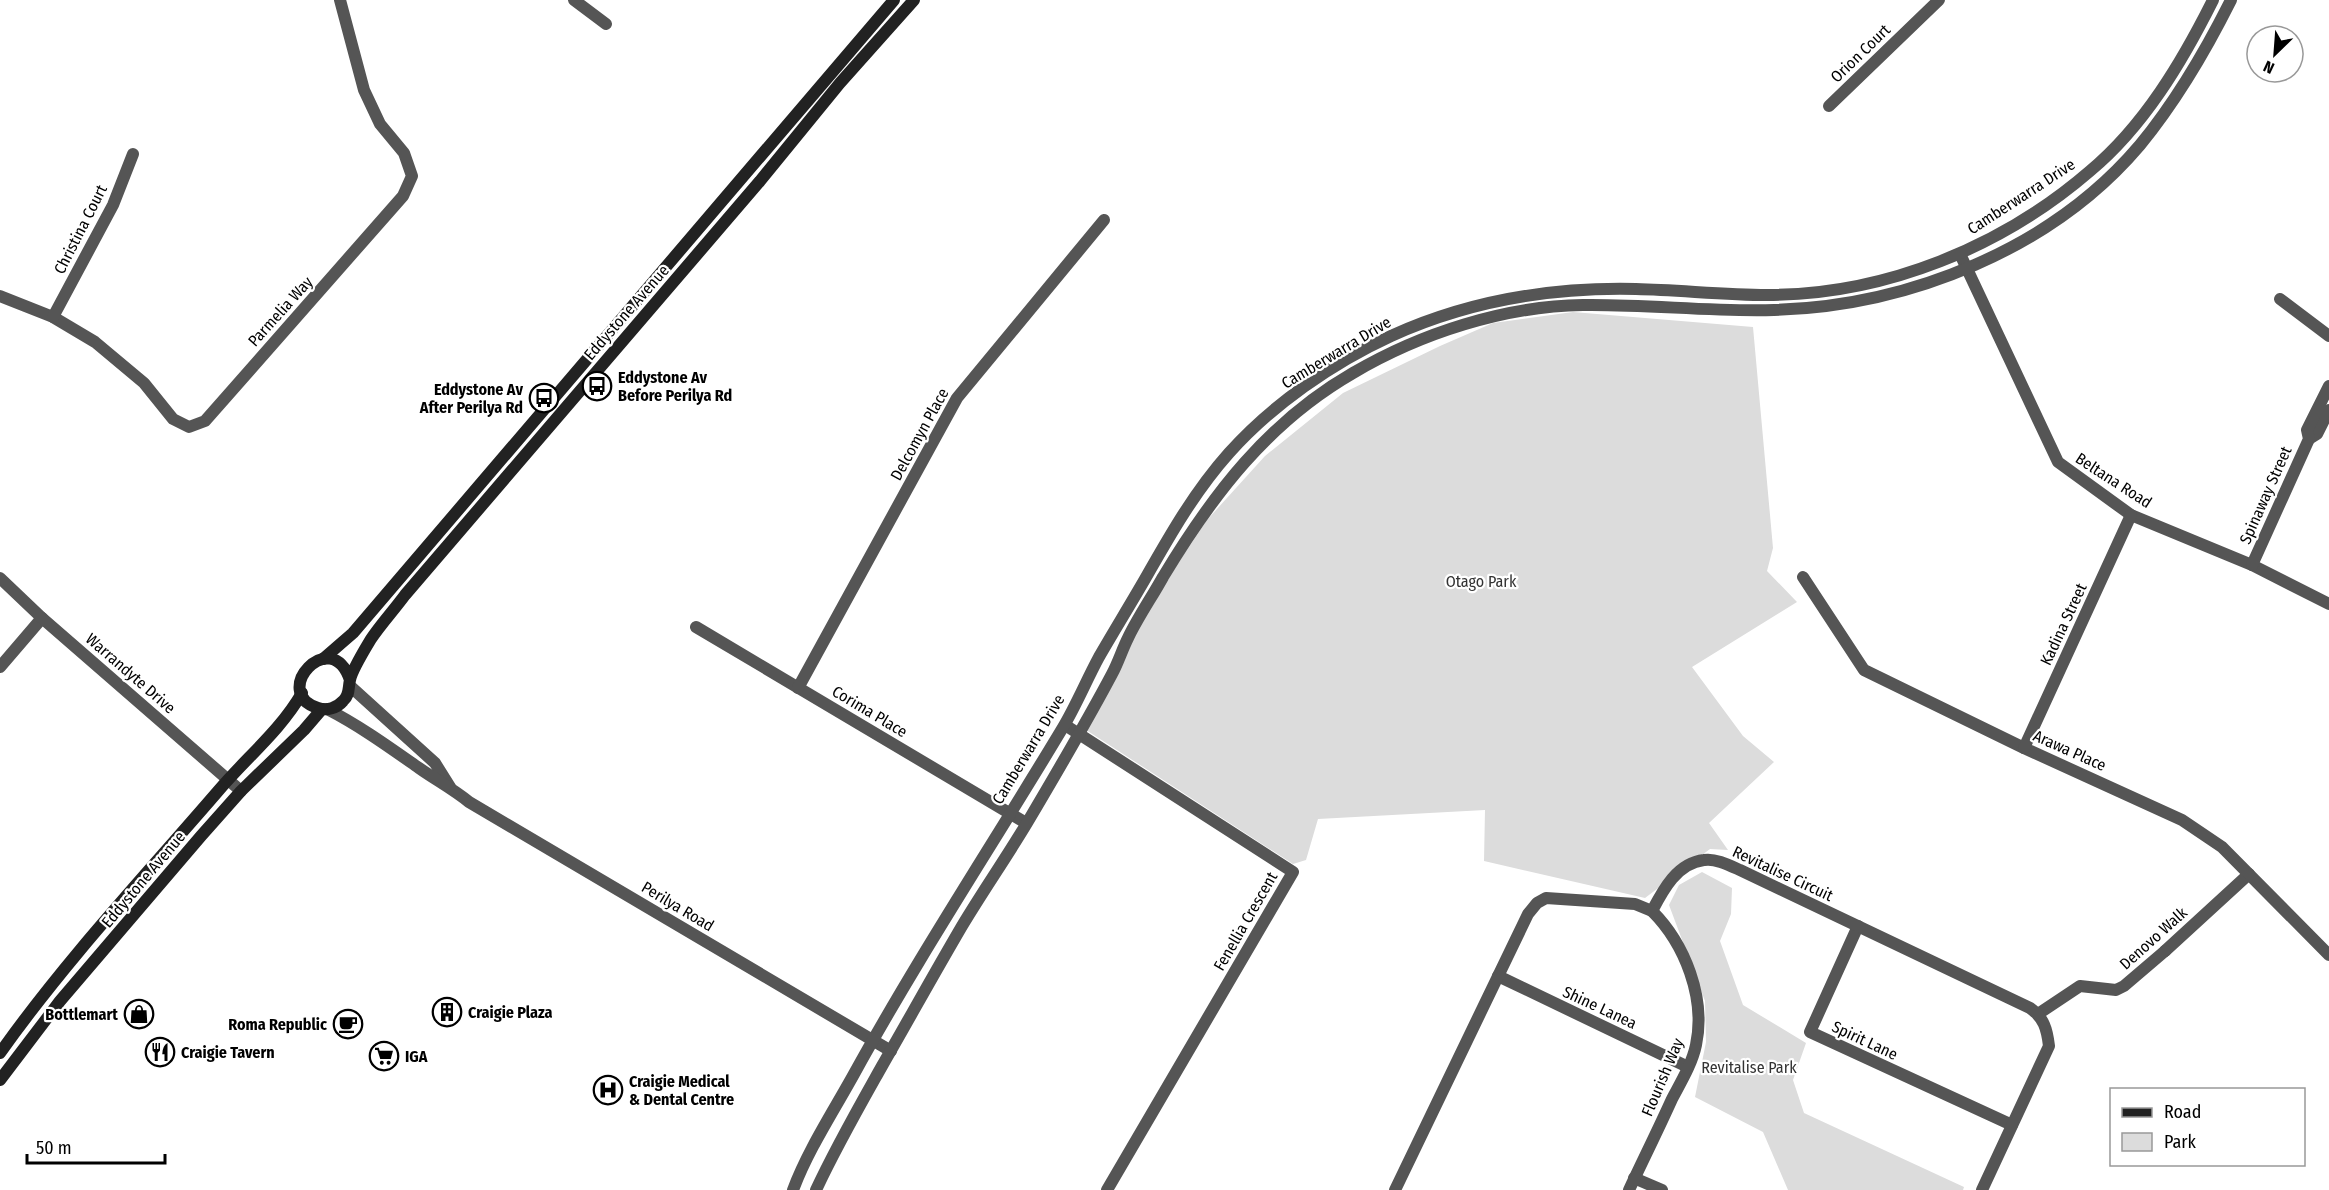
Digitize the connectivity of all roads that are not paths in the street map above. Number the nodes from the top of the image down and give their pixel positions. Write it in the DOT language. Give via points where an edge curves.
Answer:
graph roads {
  1 [pos="340,0"];
  2 [pos="574,0"];
  3 [pos="894,0"];
  4 [pos="914,0"];
  5 [pos="1939,0"];
  6 [pos="2213,0"];
  7 [pos="2231,0"];
  8 [pos="606,24"];
  9 [pos="1829,106"];
  10 [pos="133,154"];
  11 [pos="1104,220"];
  12 [pos="1960,254"];
  13 [pos="1967,270"];
  14 [pos="0,296"];
  15 [pos="2280,299"];
  16 [pos="53,316"];
  17 [pos="2329,336"];
  18 [pos="2329,386"];
  19 [pos="2329,410"];
  20 [pos="2309,439"];
  21 [pos="2131,515"];
  22 [pos="2252,565"];
  23 [pos="1803,577"];
  24 [pos="0,578"];
  25 [pos="2329,604"];
  26 [pos="42,618"];
  27 [pos="696,627"];
  28 [pos="323,659"];
  29 [pos="0,667"];
  30 [pos="350,683"];
  31 [pos="798,688"];
  32 [pos="302,693"];
  33 [pos="325,709"];
  34 [pos="1065,725"];
  35 [pos="1078,733"];
  36 [pos="2024,748"];
  37 [pos="229,779"];
  38 [pos="451,788"];
  39 [pos="241,791"];
  40 [pos="1009,813"];
  41 [pos="1026,823"];
  42 [pos="2249,874"];
  43 [pos="1652,911"];
  44 [pos="1858,926"];
  45 [pos="2329,955"];
  46 [pos="1498,976"];
  47 [pos="2038,1014"];
  48 [pos="873,1040"];
  49 [pos="891,1051"];
  50 [pos="0,1053"];
  51 [pos="1688,1067"];
  52 [pos="0,1080"];
  53 [pos="2012,1125"];
  54 [pos="1634,1178"];
  55 [pos="793,1190"];
  56 [pos="816,1190"];
  57 [pos="1107,1190"];
  58 [pos="1395,1190"];
  59 [pos="1629,1190"];
  60 [pos="1662,1190"];
  61 [pos="1982,1190"];
  1 -- 16 [label="street, Parmelia Way" via="364,90 380,124 404,153 412,176 403,196 205,421 189,427 173,419 144,383 95,342"];
  2 -- 8 [label="street"];
  3 -- 28 [label="main road, Eddystone Avenue" via="353,633"];
  4 -- 30 [label="main road, Eddystone Avenue" via="405,595 372,638"];
  5 -- 9 [label="street, Orion Court"];
  6 -- 12 [label="street, Camberwarra Drive" via="2166,83 2092,170 2033,213"];
  7 -- 13 [label="street, Camberwarra Drive" via="2206,51 2169,109 2136,150 2088,195 2048,224"];
  10 -- 16 [label="street, Christina Court" via="113,206"];
  11 -- 31 [label="street, Delcomyn Place" via="957,398"];
  12 -- 13 [label="street, Beltana Road"];
  12 -- 34 [label="street, Camberwarra Drive" via="1889,279 1803,294 1631,289 1545,292 1469,307 1388,337 1290,397 1254,426 1200,487 1100,656"];
  13 -- 21 [label="street, Beltana Road" via="2058,462"];
  13 -- 35 [label="street, Camberwarra Drive" via="1903,291 1815,307 1773,310 1577,305 1527,311 1480,320 1381,358 1288,419 1219,492 1192,528"];
  14 -- 16 [label="street, Parmelia Way"];
  15 -- 17 [label="street"];
  18 -- 20 [label="street, Spinaway Street" via="2307,430"];
  19 -- 20 [label="street, Spinaway Street" via="2317,434"];
  20 -- 22 [label="street, Spinaway Street"];
  21 -- 22 [label="street, Beltana Road"];
  21 -- 36 [label="street, Kadina Street"];
  22 -- 25 [label="street, Beltana Road"];
  23 -- 36 [label="street, Arawa Place" via="1864,670"];
  24 -- 26 [label="street, Warrandyte Drive"];
  26 -- 29 [label="street"];
  26 -- 37 [label="street, Warrandyte Drive"];
  27 -- 31 [label="street, Corima Place"];
  28 -- 30 [label="main road" via="343,667"];
  28 -- 32 [label="main road" via="305,669 300,683"];
  30 -- 33 [label="main road" via="343,702"];
  30 -- 38 [label="street, Perilya Road" via="435,763"];
  31 -- 40 [label="street, Corima Place"];
  32 -- 33 [label="main road" via="310,704"];
  32 -- 37 [label="main road, Eddystone Avenue" via="289,716"];
  33 -- 38 [label="street, Perilya Road" via="350,721"];
  33 -- 39 [label="main road, Eddystone Avenue"];
  34 -- 35 [label="street, Fenellia Crescent"];
  34 -- 40 [label="street, Camberwarra Drive"];
  35 -- 41 [label="street, Camberwarra Drive"];
  35 -- 57 [label="street, Fenellia Crescent" via="1293,872"];
  36 -- 42 [label="street, Arawa Place" via="2182,820 2222,848"];
  37 -- 39 [label="street, Warrandyte Drive"];
  37 -- 50 [label="main road, Eddystone Avenue" via="63,972"];
  38 -- 48 [label="street, Perilya Road"];
  39 -- 52 [label="main road, Eddystone Avenue" via="60,1001"];
  40 -- 41 [label="street, Corima Place"];
  40 -- 48 [label="street, Camberwarra Drive"];
  41 -- 49 [label="street, Camberwarra Drive"];
  42 -- 45 [label="street, Arawa Place"];
  42 -- 47 [label="street, Denovo Walk" via="2124,986 2116,990 2080,986"];
  43 -- 44 [label="street, Revitalise Circuit" via="1671,878 1704,860 1740,870"];
  43 -- 46 [label="street" via="1635,904 1546,898 1528,914"];
  43 -- 51 [label="street, Flourish Way" via="1674,938 1692,980 1698,1019 1696,1045"];
  44 -- 47 [label="street, Revitalise Circuit"];
  44 -- 53 [label="street, Spirit Lane" via="1810,1032"];
  46 -- 51 [label="street, Shine Lanea"];
  46 -- 58 [label="street"];
  47 -- 53 [label="street" via="2046,1024 2049,1046"];
  48 -- 49 [label="street, Perilya Road"];
  48 -- 55 [label="street, Camberwarra Drive"];
  49 -- 56 [label="street, Camberwarra Drive"];
  51 -- 54 [label="street, Flourish Way"];
  53 -- 61 [label="street"];
  54 -- 59 [label="street, Flourish Way"];
  54 -- 60 [label="street"];
}
